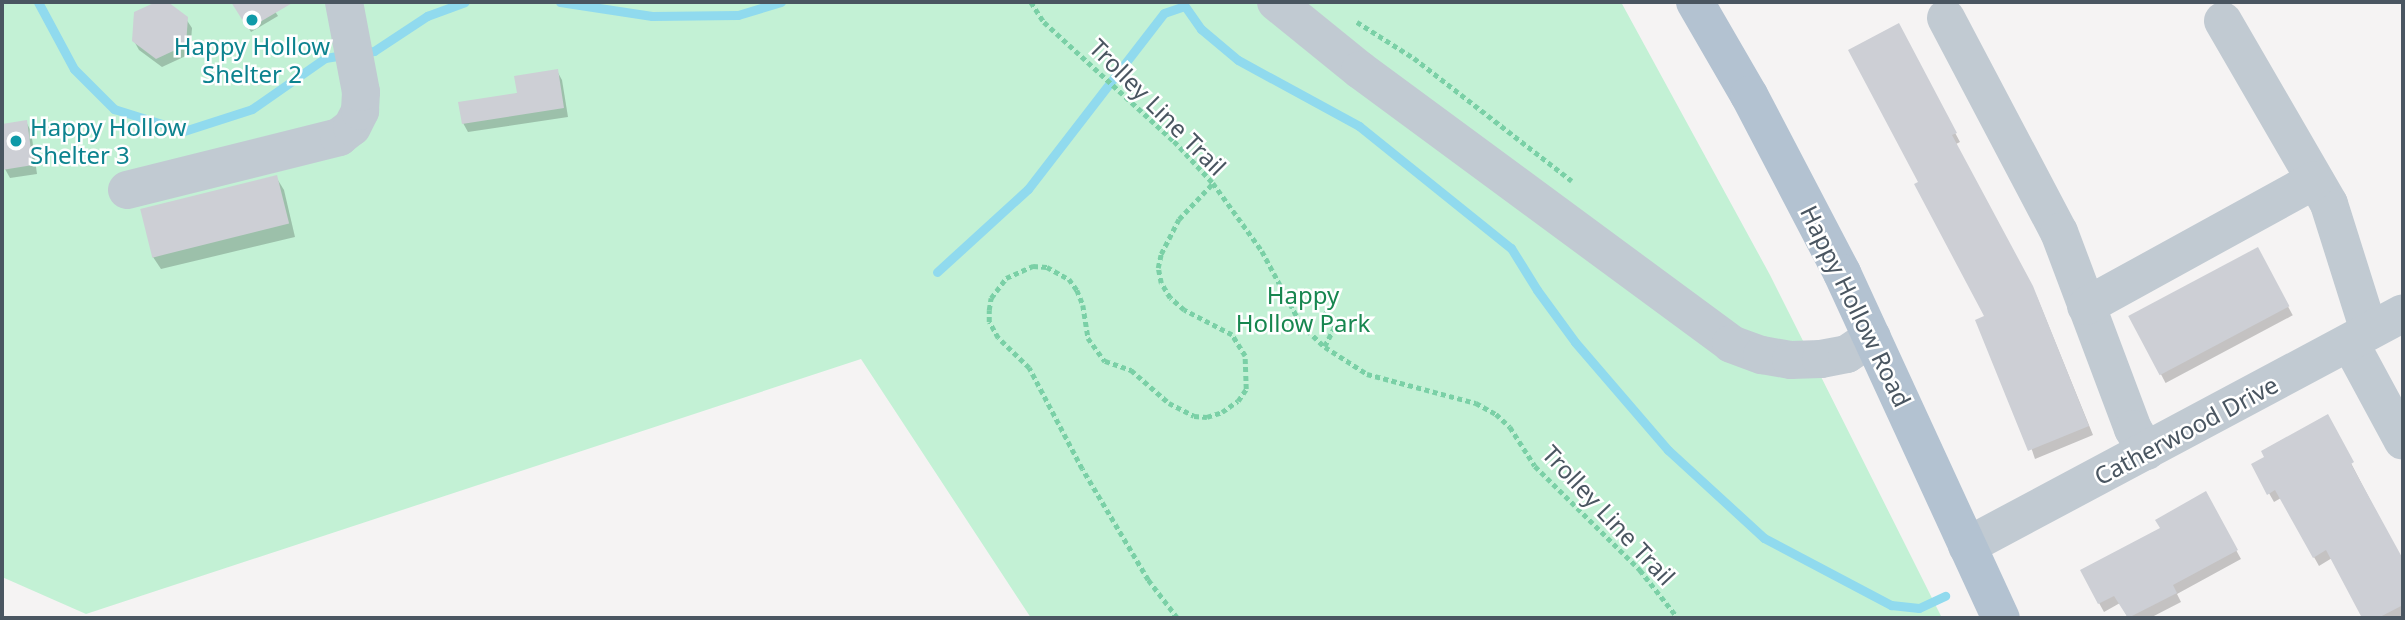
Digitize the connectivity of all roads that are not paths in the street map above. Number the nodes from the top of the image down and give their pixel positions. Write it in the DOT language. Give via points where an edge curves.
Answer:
graph roads {
  1 [pos="1276,2"];
  2 [pos="1695,2"];
  3 [pos="347,18"];
  4 [pos="1946,18"];
  5 [pos="2224,21"];
  6 [pos="2315,180"];
  7 [pos="127,190"];
  8 [pos="2086,306"];
  9 [pos="2403,313"];
  10 [pos="1872,337"];
  11 [pos="2359,337"];
  12 [pos="2403,442"];
  13 [pos="2146,451"];
  14 [pos="1967,546"];
  15 [pos="2001,618"];
  1 -- 10 [label="street" via="1360,70 1731,344 1791,360 1821,359 1847,354"];
  2 -- 10 [label="main road, Happy Hollow Road" via="1755,106"];
  3 -- 7 [label="street" via="360,111 352,127 339,137"];
  4 -- 8 [label="street" via="2059,232"];
  5 -- 6 [label="street"];
  6 -- 8 [label="street"];
  6 -- 11 [label="street" via="2329,204"];
  8 -- 13 [label="street" via="2133,429"];
  9 -- 11 [label="street, Catherwood Drive"];
  10 -- 14 [label="main road, Happy Hollow Road"];
  11 -- 12 [label="street"];
  11 -- 13 [label="street, Catherwood Drive"];
  13 -- 14 [label="street, Catherwood Drive"];
  14 -- 15 [label="main road, Happy Hollow Road"];
}
